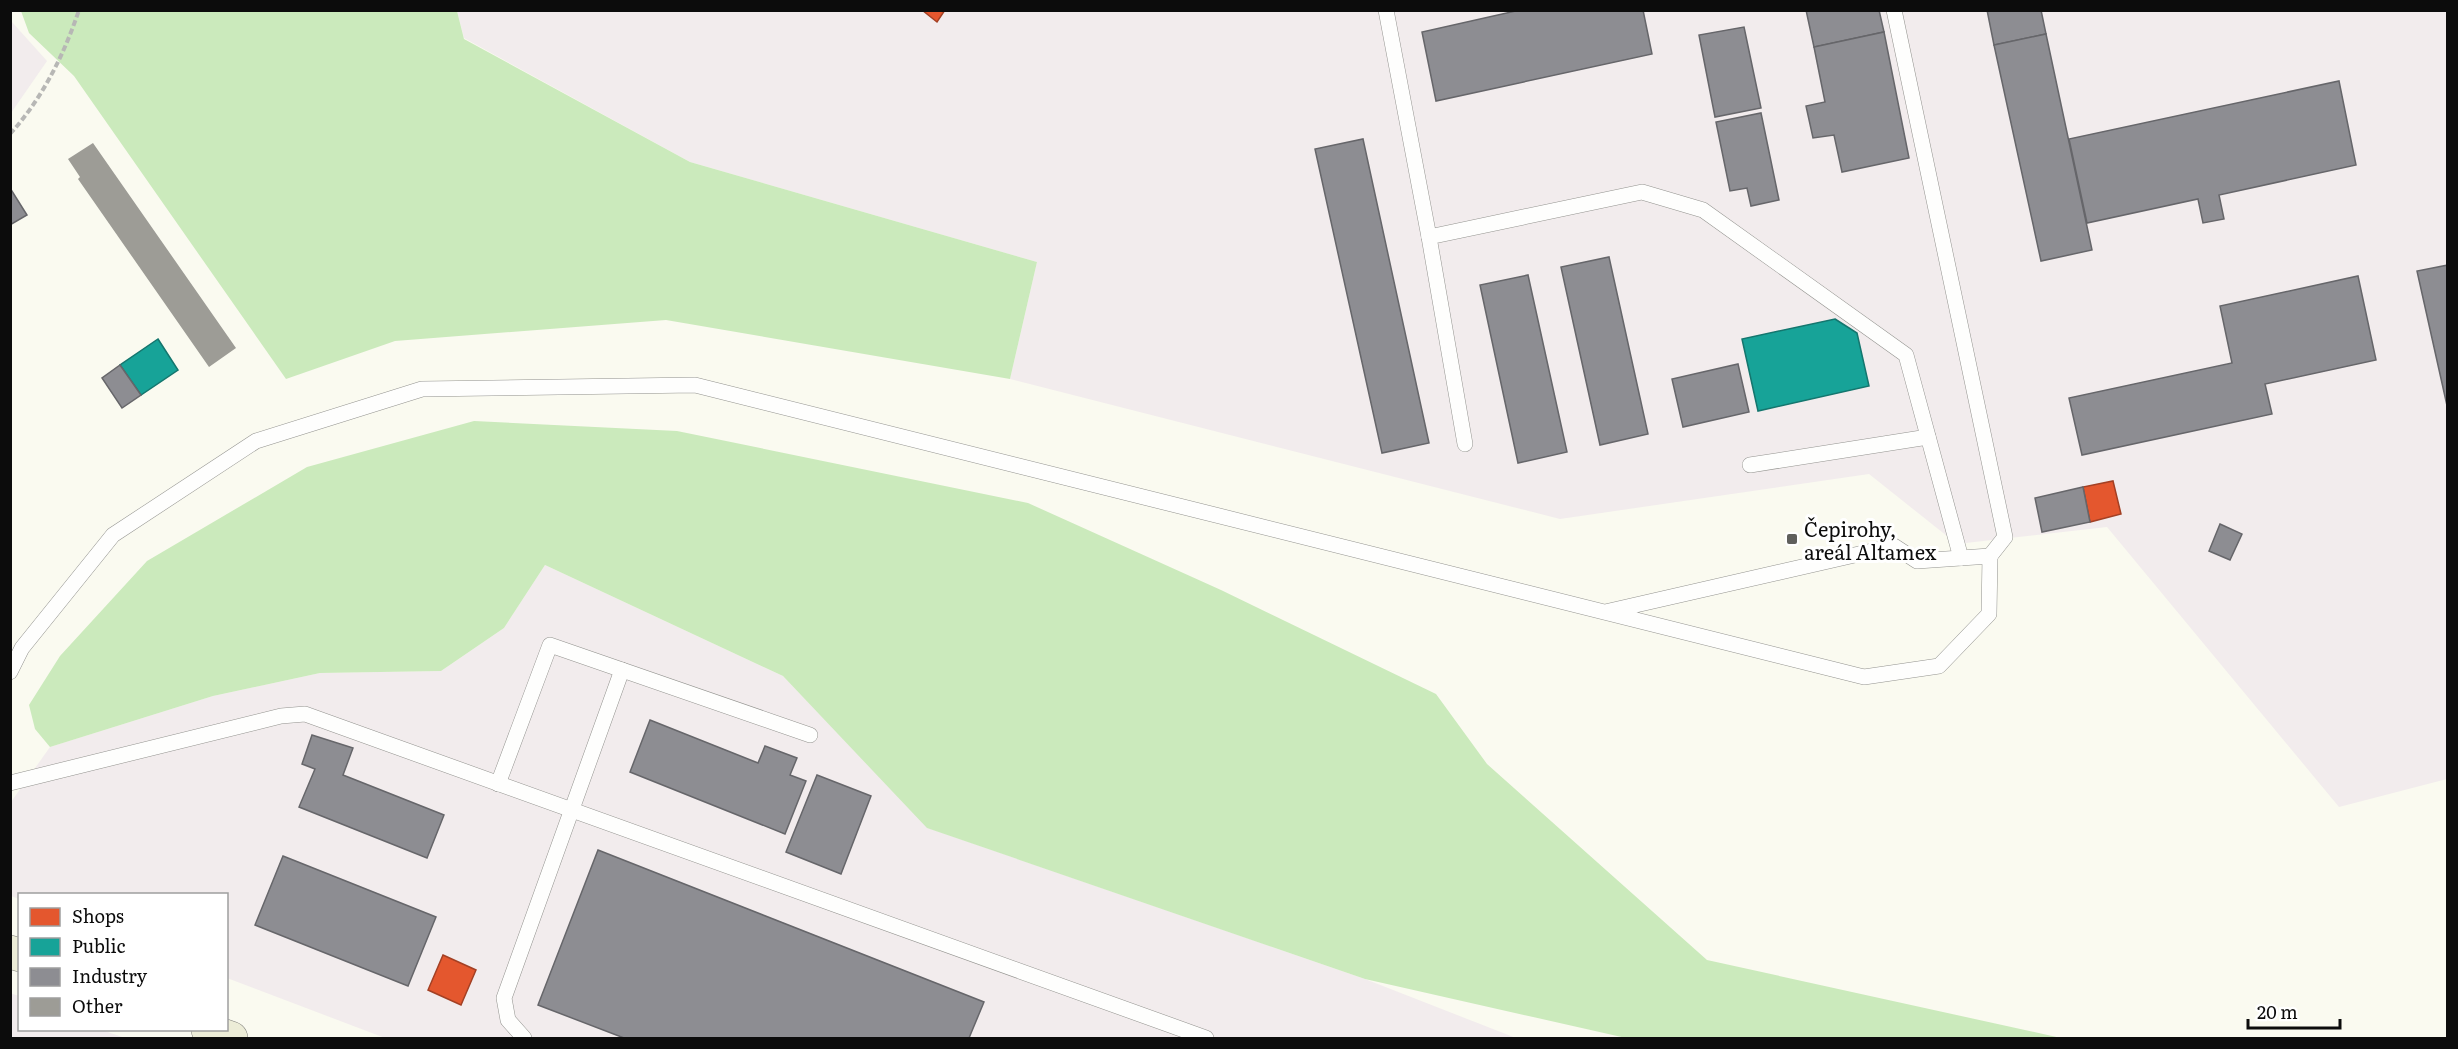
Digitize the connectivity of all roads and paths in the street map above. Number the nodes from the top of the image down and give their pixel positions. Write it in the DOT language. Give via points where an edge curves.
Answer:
graph roads {
  1 [pos="79,10"];
  2 [pos="1386,10"];
  3 [pos="1894,10"];
  4 [pos="10,134"];
  5 [pos="1429,237"];
  6 [pos="1928,437"];
  7 [pos="1465,444"];
  8 [pos="1750,465"];
  9 [pos="1990,556"];
  10 [pos="1961,558"];
  11 [pos="1605,612"];
  12 [pos="622,670"];
  13 [pos="10,672"];
  14 [pos="810,735"];
  15 [pos="10,783"];
  16 [pos="498,784"];
  17 [pos="572,810"];
  18 [pos="213,1031"];
  19 [pos="231,1038"];
  20 [pos="524,1038"];
  21 [pos="1206,1038"];
  1 -- 4 [label="path" via="44,88"];
  2 -- 5 [label="lane"];
  3 -- 9 [label="lane" via="2005,537"];
  5 -- 6 [label="lane" via="1642,192 1703,210 1906,355"];
  5 -- 7 [label="lane"];
  6 -- 8 [label="lane"];
  6 -- 10 [label="lane"];
  9 -- 10 [label="lane"];
  9 -- 11 [label="lane" via="1989,614 1939,666 1928,668 1864,677"];
  10 -- 11 [label="lane" via="1917,561 1894,546"];
  11 -- 13 [label="lane" via="694,385 422,389 256,441 113,535 22,648"];
  12 -- 14 [label="lane"];
  12 -- 16 [label="lane" via="550,645"];
  12 -- 17 [label="lane"];
  15 -- 16 [label="lane" via="281,716 306,714"];
  16 -- 17 [label="lane"];
  17 -- 20 [label="lane" via="504,998 508,1020"];
  17 -- 21 [label="lane"];
  18 -- 19 [label="main road"];
}
